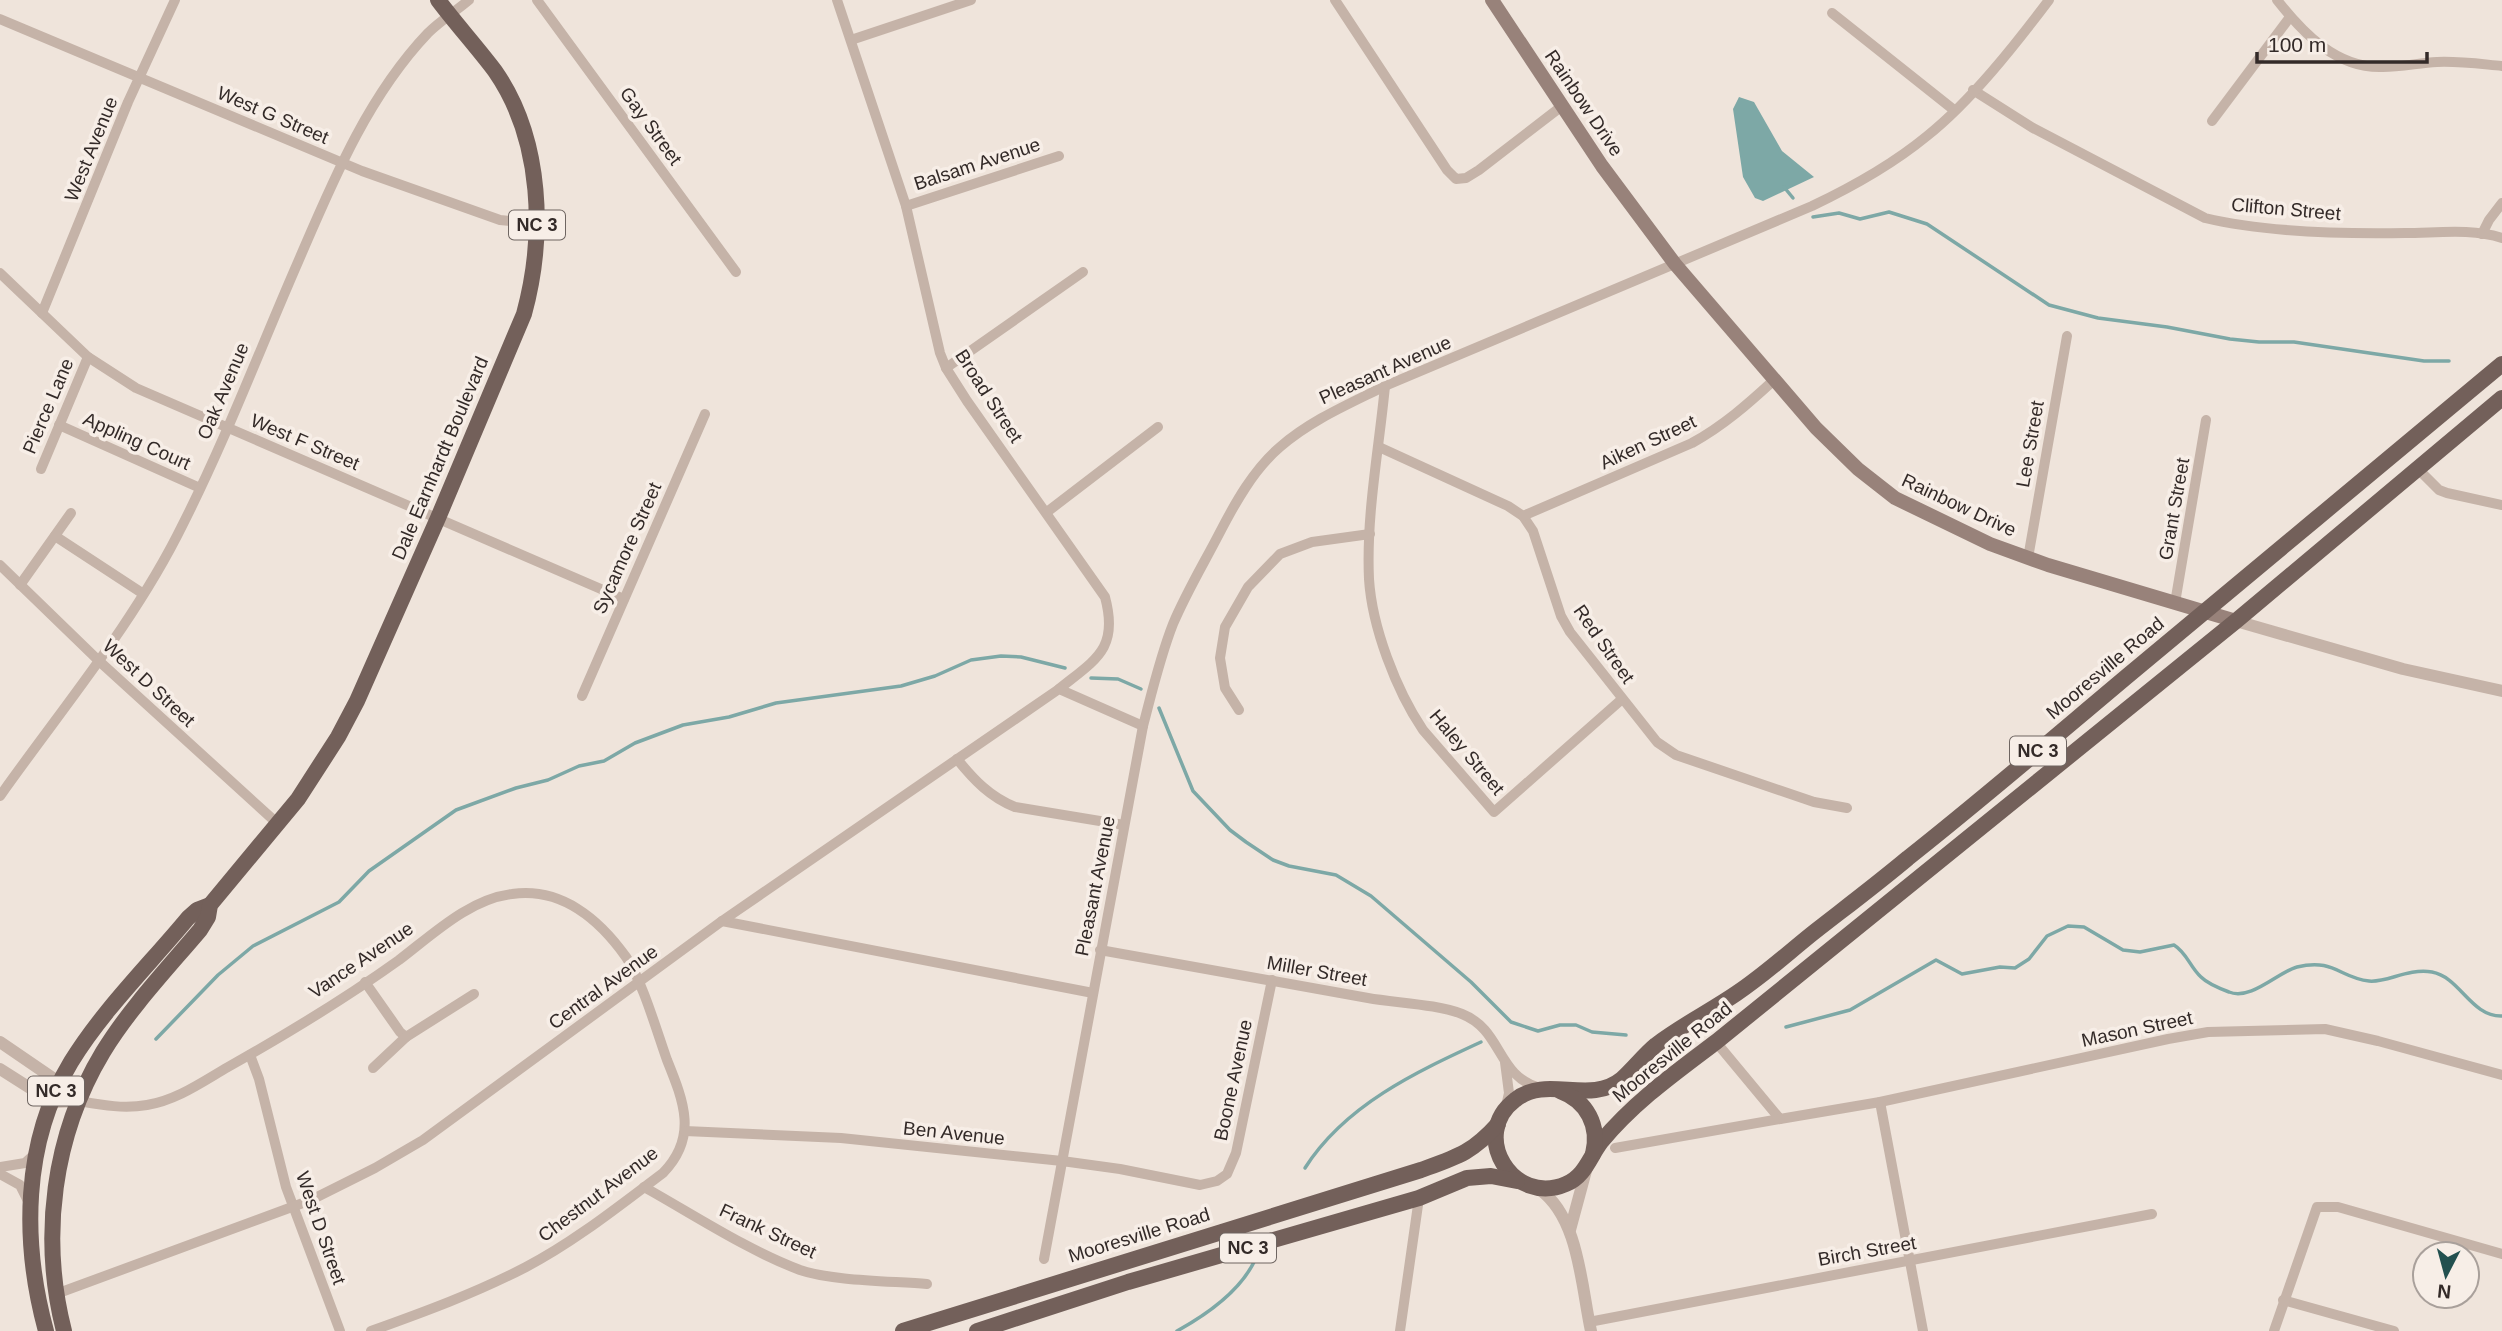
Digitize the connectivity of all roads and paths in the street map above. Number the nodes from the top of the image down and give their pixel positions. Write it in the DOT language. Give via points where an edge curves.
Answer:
graph roads {
  1 [pos="175,0"];
  2 [pos="438,0"];
  3 [pos="469,0"];
  4 [pos="537,0"];
  5 [pos="837,0"];
  6 [pos="971,0"];
  7 [pos="1335,0"];
  8 [pos="1492,0"];
  9 [pos="2049,0"];
  10 [pos="2277,0"];
  11 [pos="1832,13"];
  12 [pos="450,15"];
  13 [pos="2290,17"];
  14 [pos="0,19"];
  15 [pos="851,40"];
  16 [pos="2502,66"];
  17 [pos="140,78"];
  18 [pos="1973,90"];
  19 [pos="1562,106"];
  20 [pos="1954,110"];
  21 [pos="2212,121"];
  22 [pos="1059,156"];
  23 [pos="343,163"];
  24 [pos="2502,203"];
  25 [pos="906,206"];
  26 [pos="537,224"];
  27 [pos="2482,234"];
  28 [pos="2502,238"];
  29 [pos="1675,264"];
  30 [pos="736,272"];
  31 [pos="1083,272"];
  32 [pos="0,273"];
  33 [pos="42,313"];
  34 [pos="2067,336"];
  35 [pos="88,357"];
  36 [pos="2502,364"];
  37 [pos="947,368"];
  38 [pos="1774,380"];
  39 [pos="1385,386"];
  40 [pos="2502,398"];
  41 [pos="705,414"];
  42 [pos="2206,420"];
  43 [pos="59,425"];
  44 [pos="226,427"];
  45 [pos="1158,427"];
  46 [pos="1379,447"];
  47 [pos="41,469"];
  48 [pos="2418,469"];
  49 [pos="200,488"];
  50 [pos="2502,505"];
  51 [pos="1047,512"];
  52 [pos="71,513"];
  53 [pos="1523,516"];
  54 [pos="438,518"];
  55 [pos="1370,534"];
  56 [pos="55,536"];
  57 [pos="2028,558"];
  58 [pos="0,565"];
  59 [pos="20,585"];
  60 [pos="142,593"];
  61 [pos="624,599"];
  62 [pos="2175,603"];
  63 [pos="2205,612"];
  64 [pos="2236,621"];
  65 [pos="99,661"];
  66 [pos="1059,689"];
  67 [pos="2502,691"];
  68 [pos="582,696"];
  69 [pos="1621,700"];
  70 [pos="1239,710"];
  71 [pos="1143,726"];
  72 [pos="957,759"];
  73 [pos="0,796"];
  74 [pos="1847,808"];
  75 [pos="278,824"];
  76 [pos="1124,825"];
  77 [pos="210,905"];
  78 [pos="722,921"];
  79 [pos="1100,950"];
  80 [pos="1272,980"];
  81 [pos="365,982"];
  82 [pos="638,983"];
  83 [pos="1093,993"];
  84 [pos="474,994"];
  85 [pos="405,1037"];
  86 [pos="0,1042"];
  87 [pos="1716,1042"];
  88 [pos="250,1055"];
  89 [pos="1505,1062"];
  90 [pos="373,1068"];
  91 [pos="0,1069"];
  92 [pos="2502,1075"];
  93 [pos="60,1083"];
  94 [pos="1547,1089"];
  95 [pos="79,1101"];
  96 [pos="52,1102"];
  97 [pos="1880,1102"];
  98 [pos="1501,1117"];
  99 [pos="1780,1119"];
  100 [pos="685,1132"];
  101 [pos="1615,1148"];
  102 [pos="38,1150"];
  103 [pos="1062,1161"];
  104 [pos="1589,1163"];
  105 [pos="0,1167"];
  106 [pos="0,1174"];
  107 [pos="1217,1181"];
  108 [pos="1519,1182"];
  109 [pos="644,1187"];
  110 [pos="1539,1189"];
  111 [pos="1419,1198"];
  112 [pos="29,1207"];
  113 [pos="293,1207"];
  114 [pos="2152,1214"];
  115 [pos="1570,1230"];
  116 [pos="2502,1254"];
  117 [pos="1044,1259"];
  118 [pos="1910,1262"];
  119 [pos="927,1284"];
  120 [pos="56,1294"];
  121 [pos="2283,1300"];
  122 [pos="1590,1327"];
  123 [pos="46,1331"];
  124 [pos="64,1331"];
  125 [pos="340,1331"];
  126 [pos="372,1331"];
  127 [pos="903,1331"];
  128 [pos="977,1331"];
  129 [pos="1400,1331"];
  130 [pos="1923,1331"];
  131 [pos="2274,1331"];
  132 [pos="2394,1331"];
  1 -- 17 [label="street, West Avenue"];
  2 -- 12 [label="main road, Dale Earnhardt Boulevard / NC 3"];
  3 -- 12 [label="street, Oak Avenue"];
  4 -- 30 [label="street, Gay Street"];
  5 -- 15 [label="street, Broad Street"];
  6 -- 15 [label="street"];
  7 -- 19 [label="street" via="1447,170 1457,178 1479,170"];
  8 -- 19 [label="main road, Rainbow Drive"];
  9 -- 18 [label="street, Pleasant Avenue"];
  10 -- 13 [label="street"];
  11 -- 20 [label="street"];
  12 -- 23 [label="street, Oak Avenue" via="397,72"];
  12 -- 26 [label="main road, Dale Earnhardt Boulevard / NC 3" via="495,72 512,105 531,163"];
  13 -- 16 [label="street" via="2325,49 2354,64 2382,68 2437,62"];
  13 -- 21 [label="street"];
  14 -- 17 [label="street, West G Street"];
  15 -- 25 [label="street, Broad Street"];
  17 -- 23 [label="street, West G Street"];
  17 -- 33 [label="street, West Avenue"];
  18 -- 20 [label="street, Pleasant Avenue"];
  18 -- 27 [label="street, Clifton Street" via="2033,128 2205,218 2315,231"];
  19 -- 29 [label="main road, Rainbow Drive"];
  20 -- 29 [label="street, Pleasant Avenue" via="1928,136 1829,198"];
  22 -- 25 [label="street, Balsam Avenue"];
  23 -- 26 [label="street, West G Street" via="500,220"];
  23 -- 44 [label="street, Oak Avenue"];
  24 -- 27 [label="street"];
  25 -- 37 [label="street, Broad Street"];
  26 -- 54 [label="main road, Dale Earnhardt Boulevard / NC 3" via="534,272 524,314"];
  27 -- 28 [label="street, Clifton Street"];
  29 -- 38 [label="main road, Rainbow Drive"];
  29 -- 39 [label="street, Pleasant Avenue"];
  31 -- 37 [label="street"];
  32 -- 33 [label="street, West F Street"];
  33 -- 35 [label="street, West F Street"];
  34 -- 57 [label="street, Lee Street"];
  35 -- 43 [label="street, Pierce Lane"];
  35 -- 44 [label="street, West F Street" via="136,388"];
  36 -- 63 [label="main road, Mooresville Road / NC 3"];
  37 -- 51 [label="street, Broad Street"];
  38 -- 53 [label="street, Aiken Street" via="1717,429 1692,443"];
  38 -- 57 [label="main road, Rainbow Drive" via="1858,469 1895,498"];
  39 -- 46 [label="street, Haley Street"];
  39 -- 71 [label="street, Pleasant Avenue" via="1324,415 1264,462 1230,514 1174,623"];
  40 -- 48 [label="main road, Mooresville Road / NC 3"];
  41 -- 61 [label="street, Sycamore Street"];
  42 -- 62 [label="street, Grant Street"];
  43 -- 47 [label="street, Pierce Lane"];
  43 -- 49 [label="street, Appling Court"];
  44 -- 49 [label="street, Oak Avenue"];
  44 -- 54 [label="street, West F Street"];
  45 -- 51 [label="street"];
  46 -- 53 [label="street"];
  46 -- 55 [label="street, Haley Street"];
  48 -- 50 [label="street" via="2439,490"];
  48 -- 64 [label="main road, Mooresville Road / NC 3"];
  49 -- 60 [label="street, Oak Avenue"];
  51 -- 66 [label="street, Broad Street" via="1100,587 1109,611 1105,647"];
  52 -- 56 [label="street"];
  53 -- 69 [label="street, Red Street" via="1533,531 1561,616"];
  54 -- 61 [label="street, West F Street"];
  54 -- 75 [label="main road, Dale Earnhardt Boulevard / NC 3" via="342,729 320,768"];
  55 -- 69 [label="street, Haley Street" via="1375,612 1408,704 1423,730 1494,812"];
  55 -- 70 [label="street" via="1312,542 1280,554 1248,587 1225,626 1220,658 1225,688"];
  56 -- 59 [label="street"];
  56 -- 60 [label="street"];
  57 -- 62 [label="main road, Rainbow Drive"];
  58 -- 59 [label="street, West D Street"];
  59 -- 65 [label="street, West D Street"];
  60 -- 65 [label="street, Oak Avenue"];
  61 -- 68 [label="street, Sycamore Street"];
  62 -- 63 [label="main road, Rainbow Drive"];
  63 -- 64 [label="main road, Rainbow Drive"];
  63 -- 94 [label="main road, Mooresville Road / NC 3" via="1907,860 1751,983 1656,1045 1612,1086 1596,1091"];
  64 -- 67 [label="street, Rainbow Drive" via="2403,669"];
  64 -- 87 [label="main road, Mooresville Road / NC 3"];
  65 -- 73 [label="street, Oak Avenue"];
  65 -- 75 [label="street, West D Street"];
  66 -- 71 [label="street"];
  66 -- 72 [label="street, Central Avenue"];
  69 -- 74 [label="street, Red Street" via="1657,742 1676,755 1814,802"];
  71 -- 76 [label="street, Pleasant Avenue"];
  72 -- 76 [label="street" via="999,801"];
  72 -- 78 [label="street, Central Avenue"];
  75 -- 77 [label="main road, Dale Earnhardt Boulevard / NC 3"];
  76 -- 79 [label="street, Pleasant Avenue"];
  77 -- 93 [label="main road, Dale Earnhardt Boulevard / NC 3" via="188,918 95,1028"];
  77 -- 95 [label="main road, Dale Earnhardt Boulevard / NC 3" via="200,930 114,1035"];
  78 -- 82 [label="street, Central Avenue"];
  78 -- 83 [label="street"];
  79 -- 80 [label="street, Miller Street"];
  79 -- 83 [label="street, Pleasant Avenue"];
  80 -- 89 [label="street, Miller Street" via="1461,1014 1487,1030"];
  80 -- 107 [label="street, Boone Avenue" via="1236,1153 1227,1174"];
  81 -- 82 [label="street, Vance Avenue" via="481,904 528,892 549,895 584,912 628,960"];
  81 -- 85 [label="street"];
  81 -- 88 [label="street, Vance Avenue"];
  82 -- 100 [label="street" via="675,1080"];
  82 -- 113 [label="street, Central Avenue" via="423,1140"];
  83 -- 103 [label="street, Pleasant Avenue"];
  84 -- 85 [label="street"];
  85 -- 90 [label="street"];
  86 -- 93 [label="street"];
  87 -- 99 [label="street"];
  87 -- 104 [label="main road, Mooresville Road / NC 3" via="1638,1103 1603,1140"];
  88 -- 95 [label="street, Vance Avenue" via="180,1095 149,1105 114,1107"];
  88 -- 113 [label="street, West D Street"];
  89 -- 94 [label="street, Miller Street" via="1521,1080"];
  89 -- 98 [label="street, Miller Street" via="1509,1093"];
  91 -- 96 [label="street"];
  92 -- 97 [label="street, Mason Street" via="2325,1029 2208,1032"];
  93 -- 95 [label="street"];
  93 -- 96 [label="main road, Dale Earnhardt Boulevard / NC 3"];
  94 -- 98 [label="main road, Mooresville Road" via="1521,1096"];
  94 -- 104 [label="main road" via="1573,1097 1589,1114 1595,1137"];
  95 -- 96 [label="street, Vance Avenue"];
  95 -- 120 [label="main road, Dale Earnhardt Boulevard / NC 3" via="61,1155 54,1198"];
  96 -- 102 [label="main road, Dale Earnhardt Boulevard / NC 3"];
  97 -- 99 [label="street, Mason Street"];
  97 -- 118 [label="street"];
  98 -- 108 [label="main road" via="1496,1145 1500,1160"];
  98 -- 127 [label="main road, Mooresville Road" via="1486,1138 1466,1153 1421,1170"];
  99 -- 101 [label="street, Mason Street"];
  100 -- 103 [label="street, Ben Avenue" via="841,1138"];
  100 -- 109 [label="street, Chestnut Avenue" via="672,1163"];
  102 -- 105 [label="street" via="27,1162"];
  102 -- 112 [label="main road, Dale Earnhardt Boulevard / NC 3"];
  103 -- 107 [label="street, Ben Avenue" via="1200,1185"];
  103 -- 117 [label="street, Pleasant Avenue"];
  104 -- 110 [label="main road, Mooresville Road" via="1566,1184"];
  104 -- 115 [label="street"];
  106 -- 112 [label="street" via="22,1187"];
  108 -- 110 [label="main road"];
  108 -- 111 [label="main road, NC 3" via="1472,1176"];
  109 -- 119 [label="street, Frank Street" via="802,1270"];
  109 -- 126 [label="street, Chestnut Avenue" via="527,1267 458,1300"];
  110 -- 115 [label="street" via="1561,1210"];
  111 -- 128 [label="main road, NC 3"];
  111 -- 129 [label="street"];
  112 -- 123 [label="main road, Dale Earnhardt Boulevard / NC 3" via="33,1268"];
  113 -- 120 [label="street, Central Avenue"];
  113 -- 125 [label="street, West D Street"];
  114 -- 118 [label="street, Birch Street"];
  115 -- 122 [label="street"];
  116 -- 121 [label="street" via="2338,1207 2317,1207"];
  118 -- 122 [label="street, Birch Street"];
  118 -- 130 [label="street"];
  120 -- 124 [label="main road, Dale Earnhardt Boulevard / NC 3"];
  121 -- 131 [label="street"];
  121 -- 132 [label="street"];
}
